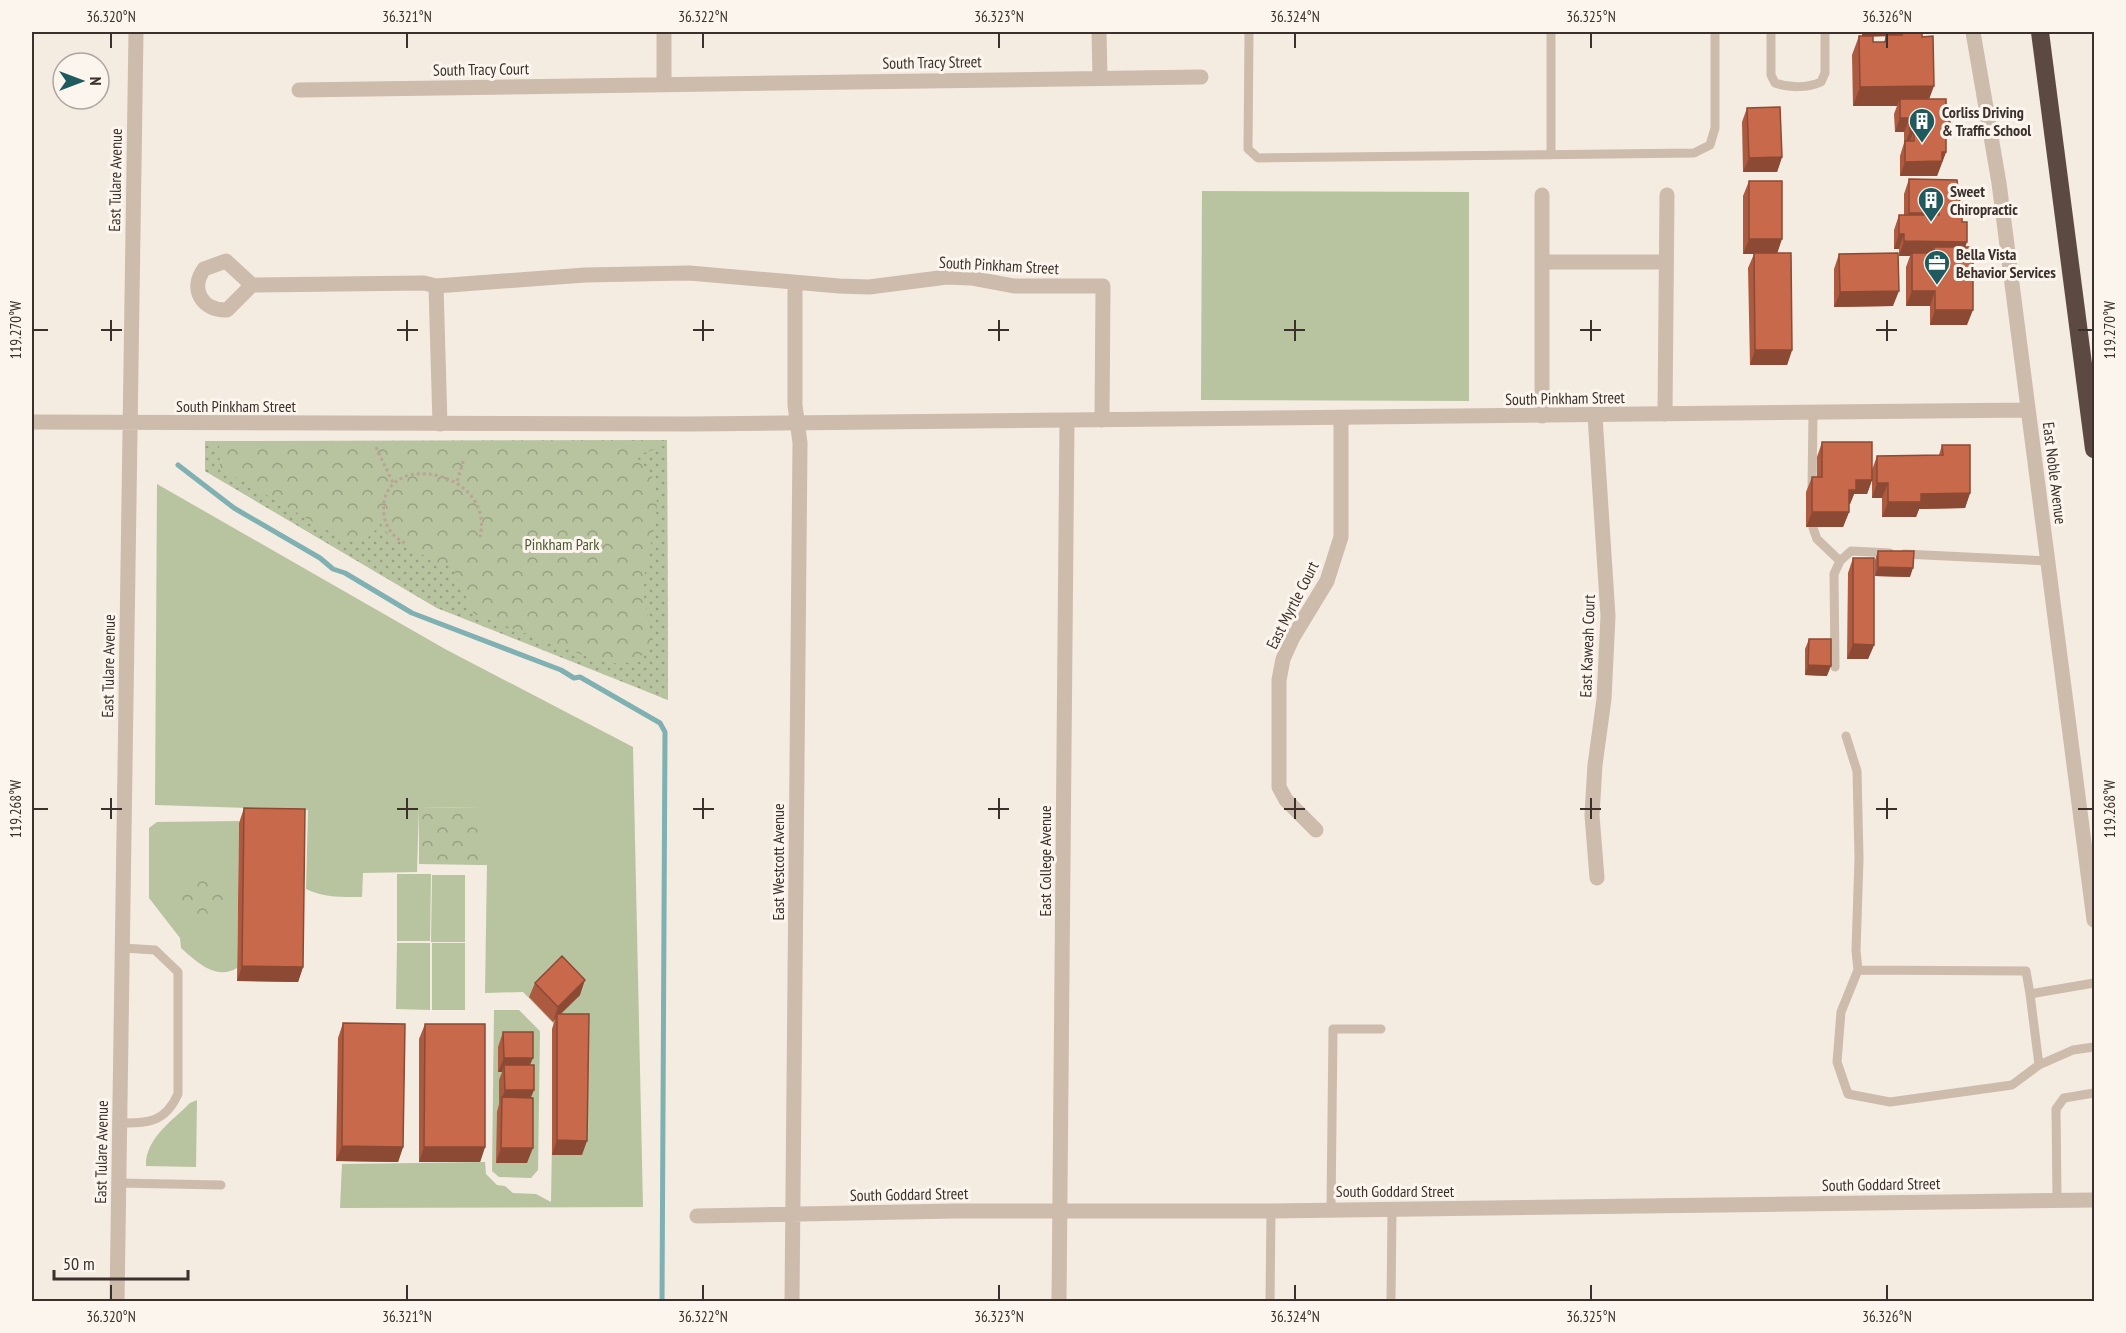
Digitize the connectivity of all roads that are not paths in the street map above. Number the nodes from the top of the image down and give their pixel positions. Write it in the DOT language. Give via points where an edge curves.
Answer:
graph roads {
  1 [pos="136,32"];
  2 [pos="664,32"];
  3 [pos="1099,32"];
  4 [pos="1249,32"];
  5 [pos="1551,32"];
  6 [pos="1715,32"];
  7 [pos="1772,32"];
  8 [pos="1825,32"];
  9 [pos="1973,32"];
  10 [pos="2040,32"];
  11 [pos="1201,77"];
  12 [pos="1100,78"];
  13 [pos="664,84"];
  14 [pos="299,90"];
  15 [pos="1551,155"];
  16 [pos="1542,195"];
  17 [pos="1666,195"];
  18 [pos="1544,262"];
  19 [pos="1666,262"];
  20 [pos="795,283"];
  21 [pos="252,285"];
  22 [pos="436,286"];
  23 [pos="2028,410"];
  24 [pos="1665,414"];
  25 [pos="1813,414"];
  26 [pos="1542,416"];
  27 [pos="1595,416"];
  28 [pos="1341,419"];
  29 [pos="1102,420"];
  30 [pos="1067,421"];
  31 [pos="32,422"];
  32 [pos="798,423"];
  33 [pos="129,424"];
  34 [pos="440,424"];
  35 [pos="2094,449"];
  36 [pos="1812,490"];
  37 [pos="1813,528"];
  38 [pos="1840,561"];
  39 [pos="2048,561"];
  40 [pos="1835,667"];
  41 [pos="1846,736"];
  42 [pos="1316,830"];
  43 [pos="1597,878"];
  44 [pos="2094,920"];
  45 [pos="123,948"];
  46 [pos="1858,970"];
  47 [pos="2094,983"];
  48 [pos="2030,994"];
  49 [pos="1381,1029"];
  50 [pos="2094,1047"];
  51 [pos="2039,1065"];
  52 [pos="2094,1093"];
  53 [pos="120,1123"];
  54 [pos="119,1183"];
  55 [pos="221,1185"];
  56 [pos="2057,1199"];
  57 [pos="2094,1200"];
  58 [pos="1331,1210"];
  59 [pos="1392,1210"];
  60 [pos="1271,1211"];
  61 [pos="1061,1212"];
  62 [pos="793,1214"];
  63 [pos="697,1215"];
  64 [pos="117,1302"];
  65 [pos="792,1302"];
  66 [pos="1059,1302"];
  67 [pos="1270,1302"];
  68 [pos="1391,1302"];
  1 -- 33 [label="street, East Tulare Avenue"];
  2 -- 13 [label="street"];
  3 -- 12 [label="street"];
  4 -- 15 [label="lane" via="1248,149 1258,158"];
  5 -- 15 [label="lane"];
  6 -- 15 [label="lane" via="1715,128 1710,145 1694,153"];
  7 -- 8 [label="lane" via="1771,75 1782,86 1812,86 1821,82 1825,73"];
  9 -- 23 [label="street, East Noble Avenue" via="1999,183"];
  10 -- 35 [label="highway"];
  11 -- 12 [label="street, South Tracy Street"];
  12 -- 13 [label="street, South Tracy Street"];
  13 -- 14 [label="street, South Tracy Court"];
  16 -- 18 [label="street"];
  17 -- 19 [label="street"];
  18 -- 19 [label="street"];
  18 -- 26 [label="street"];
  19 -- 24 [label="street"];
  20 -- 22 [label="street, South Pinkham Street" via="690,273 585,275"];
  20 -- 29 [label="street, South Pinkham Street" via="869,287 947,277 1014,286 1103,285"];
  20 -- 32 [label="street"];
  21 -- 22 [label="street, South Pinkham Street"];
  22 -- 34 [label="street"];
  23 -- 25 [label="street, South Pinkham Street"];
  23 -- 39 [label="street, East Noble Avenue"];
  24 -- 25 [label="street, South Pinkham Street"];
  24 -- 27 [label="street, South Pinkham Street"];
  25 -- 36 [label="lane"];
  26 -- 27 [label="street, South Pinkham Street"];
  26 -- 28 [label="street, South Pinkham Street"];
  27 -- 43 [label="street, East Kaweah Court" via="1608,616 1592,815"];
  28 -- 29 [label="street, South Pinkham Street"];
  28 -- 42 [label="street, East Myrtle Court" via="1339,544 1327,581 1293,637 1279,680 1279,787 1286,800"];
  29 -- 30 [label="street, South Pinkham Street"];
  30 -- 32 [label="street, South Pinkham Street"];
  30 -- 61 [label="street, East College Avenue"];
  31 -- 33 [label="street, South Pinkham Street"];
  32 -- 34 [label="street, South Pinkham Street"];
  32 -- 62 [label="street, East Westcott Avenue"];
  33 -- 34 [label="street, South Pinkham Street"];
  33 -- 45 [label="street, East Tulare Avenue"];
  37 -- 38 [label="lane" via="1817,539"];
  38 -- 39 [label="lane" via="1851,551"];
  38 -- 40 [label="lane" via="1834,574"];
  39 -- 44 [label="street, East Noble Avenue"];
  41 -- 46 [label="lane" via="1857,771"];
  45 -- 53 [label="street, East Tulare Avenue"];
  45 -- 53 [label="lane" via="154,950 178,972 178,1094 157,1120"];
  46 -- 48 [label="lane" via="2026,970"];
  46 -- 51 [label="lane" via="1841,1012 1837,1062 1848,1094 1890,1102 2012,1085"];
  47 -- 48 [label="lane"];
  48 -- 51 [label="lane"];
  49 -- 58 [label="lane" via="1333,1029"];
  50 -- 51 [label="lane" via="2073,1050"];
  52 -- 56 [label="lane" via="2064,1098 2056,1109"];
  53 -- 54 [label="street, East Tulare Avenue"];
  54 -- 55 [label="lane"];
  54 -- 64 [label="street, East Tulare Avenue"];
  56 -- 57 [label="street, South Goddard Street"];
  56 -- 59 [label="street, South Goddard Street"];
  58 -- 59 [label="street, South Goddard Street"];
  58 -- 60 [label="street, South Goddard Street"];
  59 -- 68 [label="lane"];
  60 -- 61 [label="street, South Goddard Street"];
  60 -- 67 [label="lane"];
  61 -- 62 [label="street, South Goddard Street"];
  61 -- 66 [label="street, East College Avenue"];
  62 -- 63 [label="street, South Goddard Street"];
  62 -- 65 [label="street, East Westcott Avenue"];
}
